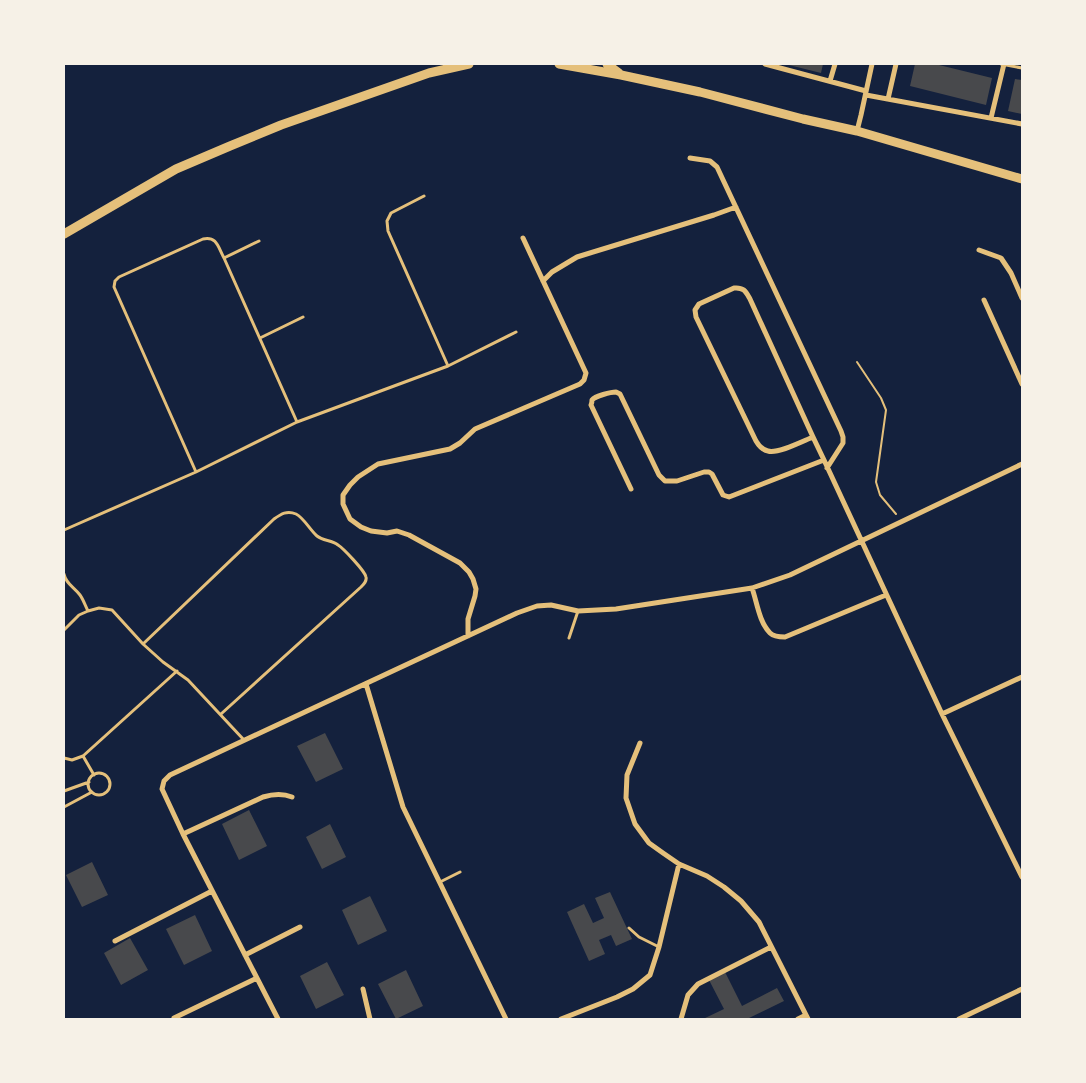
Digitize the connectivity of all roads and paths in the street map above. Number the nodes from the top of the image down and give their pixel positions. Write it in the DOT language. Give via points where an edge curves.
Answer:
graph roads {
  1 [pos="469,64"];
  2 [pos="559,64"];
  3 [pos="607,64"];
  4 [pos="765,64"];
  5 [pos="835,64"];
  6 [pos="872,64"];
  7 [pos="896,64"];
  8 [pos="1003,64"];
  9 [pos="582,66"];
  10 [pos="1022,68"];
  11 [pos="622,75"];
  12 [pos="830,81"];
  13 [pos="866,93"];
  14 [pos="888,99"];
  15 [pos="991,118"];
  16 [pos="1022,124"];
  17 [pos="857,132"];
  18 [pos="690,158"];
  19 [pos="1022,179"];
  20 [pos="424,196"];
  21 [pos="736,207"];
  22 [pos="64,234"];
  23 [pos="523,238"];
  24 [pos="259,241"];
  25 [pos="979,250"];
  26 [pos="224,258"];
  27 [pos="543,281"];
  28 [pos="1022,298"];
  29 [pos="984,300"];
  30 [pos="303,317"];
  31 [pos="516,332"];
  32 [pos="260,338"];
  33 [pos="856,362"];
  34 [pos="448,366"];
  35 [pos="1022,384"];
  36 [pos="297,422"];
  37 [pos="813,437"];
  38 [pos="824,460"];
  39 [pos="1022,464"];
  40 [pos="827,468"];
  41 [pos="196,472"];
  42 [pos="632,489"];
  43 [pos="902,522"];
  44 [pos="64,530"];
  45 [pos="861,541"];
  46 [pos="64,574"];
  47 [pos="752,588"];
  48 [pos="886,595"];
  49 [pos="88,610"];
  50 [pos="578,611"];
  51 [pos="64,630"];
  52 [pos="468,636"];
  53 [pos="568,638"];
  54 [pos="143,644"];
  55 [pos="177,671"];
  56 [pos="1022,677"];
  57 [pos="366,684"];
  58 [pos="220,714"];
  59 [pos="942,714"];
  60 [pos="244,740"];
  61 [pos="640,743"];
  62 [pos="83,756"];
  63 [pos="64,758"];
  64 [pos="94,774"];
  65 [pos="89,782"];
  66 [pos="64,791"];
  67 [pos="92,792"];
  68 [pos="292,796"];
  69 [pos="64,807"];
  70 [pos="183,834"];
  71 [pos="679,864"];
  72 [pos="460,872"];
  73 [pos="1022,877"];
  74 [pos="439,882"];
  75 [pos="212,891"];
  76 [pos="300,927"];
  77 [pos="629,928"];
  78 [pos="115,941"];
  79 [pos="659,947"];
  80 [pos="771,947"];
  81 [pos="246,955"];
  82 [pos="257,978"];
  83 [pos="362,989"];
  84 [pos="1022,989"];
  85 [pos="807,1017"];
  86 [pos="174,1018"];
  87 [pos="278,1019"];
  88 [pos="370,1019"];
  89 [pos="506,1019"];
  90 [pos="561,1019"];
  91 [pos="681,1019"];
  92 [pos="798,1019"];
  93 [pos="959,1019"];
  1 -- 22 [label="main road" via="420,76 281,124 176,169"];
  2 -- 9 [label="main road"];
  3 -- 11 [label="main road"];
  4 -- 12 [label="street"];
  5 -- 12 [label="street"];
  6 -- 13 [label="street"];
  7 -- 14 [label="street"];
  8 -- 10 [label="lane"];
  8 -- 15 [label="street"];
  9 -- 11 [label="main road"];
  11 -- 17 [label="main road"];
  12 -- 13 [label="street"];
  13 -- 14 [label="street"];
  13 -- 17 [label="street"];
  14 -- 15 [label="street"];
  15 -- 16 [label="street"];
  17 -- 19 [label="main road"];
  18 -- 21 [label="street" via="710,161 717,167"];
  20 -- 34 [label="lane" via="391,213 386,221"];
  21 -- 27 [label="street" via="576,257"];
  21 -- 40 [label="street" via="843,438"];
  23 -- 27 [label="street"];
  24 -- 26 [label="lane"];
  25 -- 28 [label="street" via="1001,258"];
  26 -- 32 [label="lane"];
  26 -- 41 [label="lane" via="214,240 203,239 119,277 114,288"];
  27 -- 52 [label="street" via="586,373 584,380 475,429 450,449 378,464 358,477 343,495 345,511 361,527 409,535 460,563 469,572 476,589 468,619"];
  29 -- 35 [label="street"];
  30 -- 32 [label="lane"];
  31 -- 34 [label="lane"];
  32 -- 36 [label="lane"];
  33 -- 43 [label="path" via="886,410 876,482 880,495"];
  34 -- 36 [label="lane"];
  36 -- 41 [label="lane"];
  37 -- 37 [label="street" via="744,289 734,288 698,304 696,317 762,449 776,451"];
  37 -- 38 [label="street"];
  38 -- 40 [label="street"];
  38 -- 42 [label="street" via="729,496 723,495 709,472 665,481 659,476 620,394 611,392 594,398 591,404"];
  39 -- 43 [label="street"];
  40 -- 45 [label="street"];
  41 -- 44 [label="lane"];
  43 -- 45 [label="street"];
  45 -- 47 [label="street" via="790,575"];
  45 -- 48 [label="street"];
  46 -- 49 [label="lane"];
  47 -- 48 [label="street" via="762,620 770,634 778,637 785,637"];
  47 -- 50 [label="street" via="616,609"];
  48 -- 59 [label="street"];
  49 -- 51 [label="lane"];
  49 -- 54 [label="lane" via="112,610"];
  50 -- 52 [label="street" via="551,605 537,606"];
  50 -- 53 [label="lane"];
  52 -- 57 [label="street"];
  54 -- 55 [label="lane"];
  54 -- 58 [label="lane" via="282,513 296,514 322,539 337,543 366,576 362,587"];
  55 -- 58 [label="lane"];
  55 -- 62 [label="lane"];
  56 -- 59 [label="street"];
  57 -- 60 [label="street"];
  57 -- 74 [label="street" via="403,807"];
  58 -- 60 [label="lane"];
  59 -- 73 [label="street"];
  60 -- 70 [label="street" via="170,775 164,781 162,789"];
  61 -- 71 [label="street" via="627,775 626,798 635,824 649,842"];
  62 -- 63 [label="lane" via="72,760"];
  62 -- 64 [label="lane"];
  64 -- 65 [label="lane"];
  64 -- 67 [label="lane" via="100,773 110,782 104,794"];
  65 -- 66 [label="lane"];
  65 -- 67 [label="lane"];
  67 -- 69 [label="lane"];
  68 -- 70 [label="street" via="273,794 263,797"];
  70 -- 75 [label="street"];
  71 -- 79 [label="street"];
  71 -- 80 [label="street" via="707,876 741,901 759,922"];
  72 -- 74 [label="lane"];
  74 -- 89 [label="street"];
  75 -- 78 [label="street"];
  75 -- 81 [label="street"];
  76 -- 81 [label="street"];
  77 -- 79 [label="lane"];
  79 -- 90 [label="street" via="650,975 633,989"];
  80 -- 85 [label="street"];
  80 -- 91 [label="street" via="698,984 688,995"];
  81 -- 82 [label="street"];
  82 -- 86 [label="street"];
  82 -- 87 [label="street"];
  83 -- 88 [label="street"];
  84 -- 93 [label="street"];
  85 -- 92 [label="street"];
}
